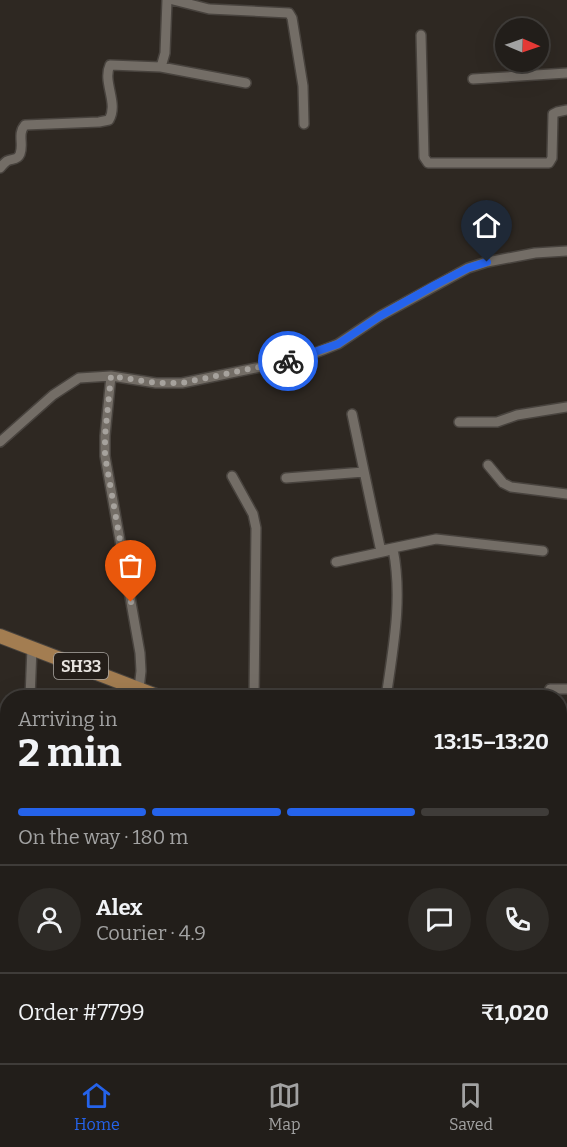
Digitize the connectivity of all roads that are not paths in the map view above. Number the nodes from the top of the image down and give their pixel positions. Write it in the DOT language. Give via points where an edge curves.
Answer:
graph roads {
  1 [pos="167,0"];
  2 [pos="173,0"];
  3 [pos="421,35"];
  4 [pos="160,67"];
  5 [pos="567,73"];
  6 [pos="472,79"];
  7 [pos="246,83"];
  8 [pos="567,110"];
  9 [pos="304,124"];
  10 [pos="4,159"];
  11 [pos="0,168"];
  12 [pos="567,252"];
  13 [pos="111,376"];
  14 [pos="567,407"];
  15 [pos="352,414"];
  16 [pos="459,422"];
  17 [pos="0,442"];
  18 [pos="488,465"];
  19 [pos="364,472"];
  20 [pos="232,476"];
  21 [pos="286,478"];
  22 [pos="567,494"];
  23 [pos="390,550"];
  24 [pos="543,551"];
  25 [pos="336,562"];
  26 [pos="0,636"];
  27 [pos="32,647"];
  28 [pos="139,689"];
  29 [pos="567,689"];
  30 [pos="30,690"];
  31 [pos="254,690"];
  32 [pos="387,690"];
  33 [pos="550,690"];
  1 -- 4 [label="street" via="165,52"];
  2 -- 9 [label="street" via="209,9 290,13 303,86"];
  3 -- 8 [label="street" via="424,157 428,163 549,163 553,155 553,114"];
  4 -- 7 [label="street"];
  4 -- 10 [label="street" via="110,65 109,120 25,125 20,154 16,159"];
  5 -- 6 [label="street"];
  10 -- 11 [label="street"];
  12 -- 13 [label="street" via="535,253 468,268 338,344 285,362 182,383"];
  13 -- 17 [label="street" via="72,381"];
  13 -- 28 [label="street" via="105,456 141,660"];
  14 -- 16 [label="street" via="524,413 497,422"];
  15 -- 19 [label="street"];
  18 -- 22 [label="street" via="502,483 511,487"];
  19 -- 21 [label="street"];
  19 -- 23 [label="street" via="380,547"];
  20 -- 31 [label="street" via="253,514 255,528"];
  23 -- 24 [label="street" via="436,539"];
  23 -- 25 [label="street"];
  23 -- 32 [label="street" via="398,580 398,607"];
  26 -- 27 [label="main road, SH33"];
  27 -- 28 [label="main road, SH33"];
  27 -- 30 [label="street"];
  29 -- 33 [label="street"];
}
